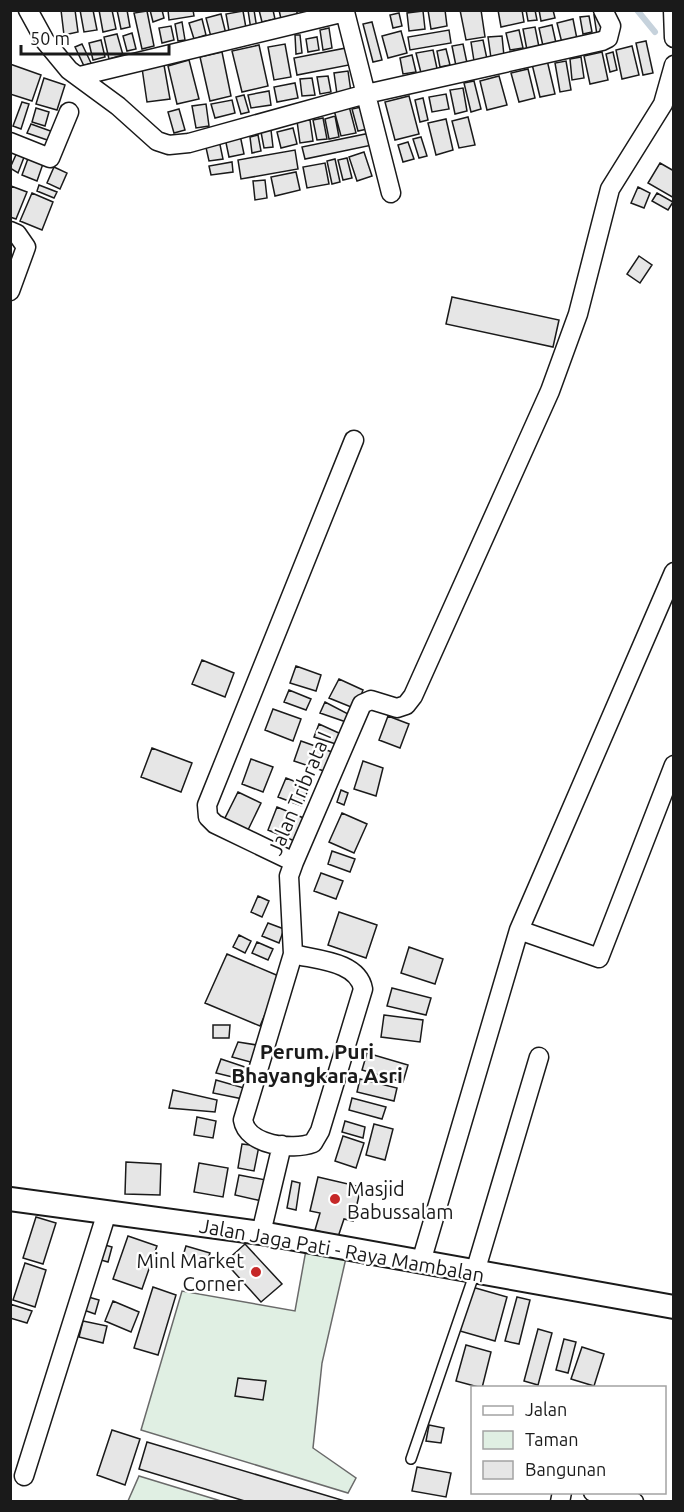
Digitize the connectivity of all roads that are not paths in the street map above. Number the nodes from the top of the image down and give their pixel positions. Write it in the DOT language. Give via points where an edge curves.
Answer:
graph roads {
  1 [pos="28,10"];
  2 [pos="603,10"];
  3 [pos="673,10"];
  4 [pos="347,11"];
  5 [pos="674,38"];
  6 [pos="674,65"];
  7 [pos="80,76"];
  8 [pos="366,94"];
  9 [pos="69,112"];
  10 [pos="10,142"];
  11 [pos="391,193"];
  12 [pos="10,231"];
  13 [pos="10,291"];
  14 [pos="354,440"];
  15 [pos="672,580"];
  16 [pos="674,765"];
  17 [pos="294,862"];
  18 [pos="519,930"];
  19 [pos="293,954"];
  20 [pos="539,1057"];
  21 [pos="282,1145"];
  22 [pos="10,1199"];
  23 [pos="107,1212"];
  24 [pos="261,1233"];
  25 [pos="421,1262"];
  26 [pos="475,1272"];
  27 [pos="674,1307"];
  28 [pos="411,1459"];
  29 [pos="24,1476"];
  30 [pos="601,1494"];
  31 [pos="634,1502"];
  1 -- 7 [label="street" via="57,57"];
  2 -- 8 [label="street" via="611,26 608,38"];
  3 -- 5 [label="street"];
  4 -- 7 [label="street"];
  4 -- 8 [label="street"];
  6 -- 17 [label="street, Jalan Tribrata I" via="663,104 610,189 573,329 550,391 413,696 401,708 371,700 362,704"];
  7 -- 8 [label="street" via="158,141 169,145 189,143"];
  8 -- 11 [label="street"];
  9 -- 10 [label="street" via="55,160"];
  12 -- 13 [label="street" via="26,247"];
  14 -- 17 [label="street" via="207,805 208,817 214,824"];
  15 -- 18 [label="street"];
  16 -- 18 [label="street" via="598,958"];
  17 -- 19 [label="street, Jalan Tribrata I" via="289,876"];
  18 -- 25 [label="street"];
  19 -- 21 [label="street, Jalan Tribrata I" via="243,1116 250,1134"];
  19 -- 21 [label="street" via="350,969 359,977 363,994 317,1137 308,1145"];
  20 -- 26 [label="street"];
  21 -- 24 [label="street"];
  22 -- 23 [label="street, Jalan Jaga Pati - Raya Mambalan"];
  23 -- 24 [label="street, Jalan Jaga Pati - Raya Mambalan"];
  23 -- 29 [label="street"];
  24 -- 25 [label="street, Jalan Jaga Pati - Raya Mambalan"];
  25 -- 26 [label="street, Jalan Jaga Pati - Raya Mambalan"];
  26 -- 27 [label="street, Jalan Jaga Pati - Raya Mambalan"];
  26 -- 28 [label="lane"];
  30 -- 31 [label="street"];
}
